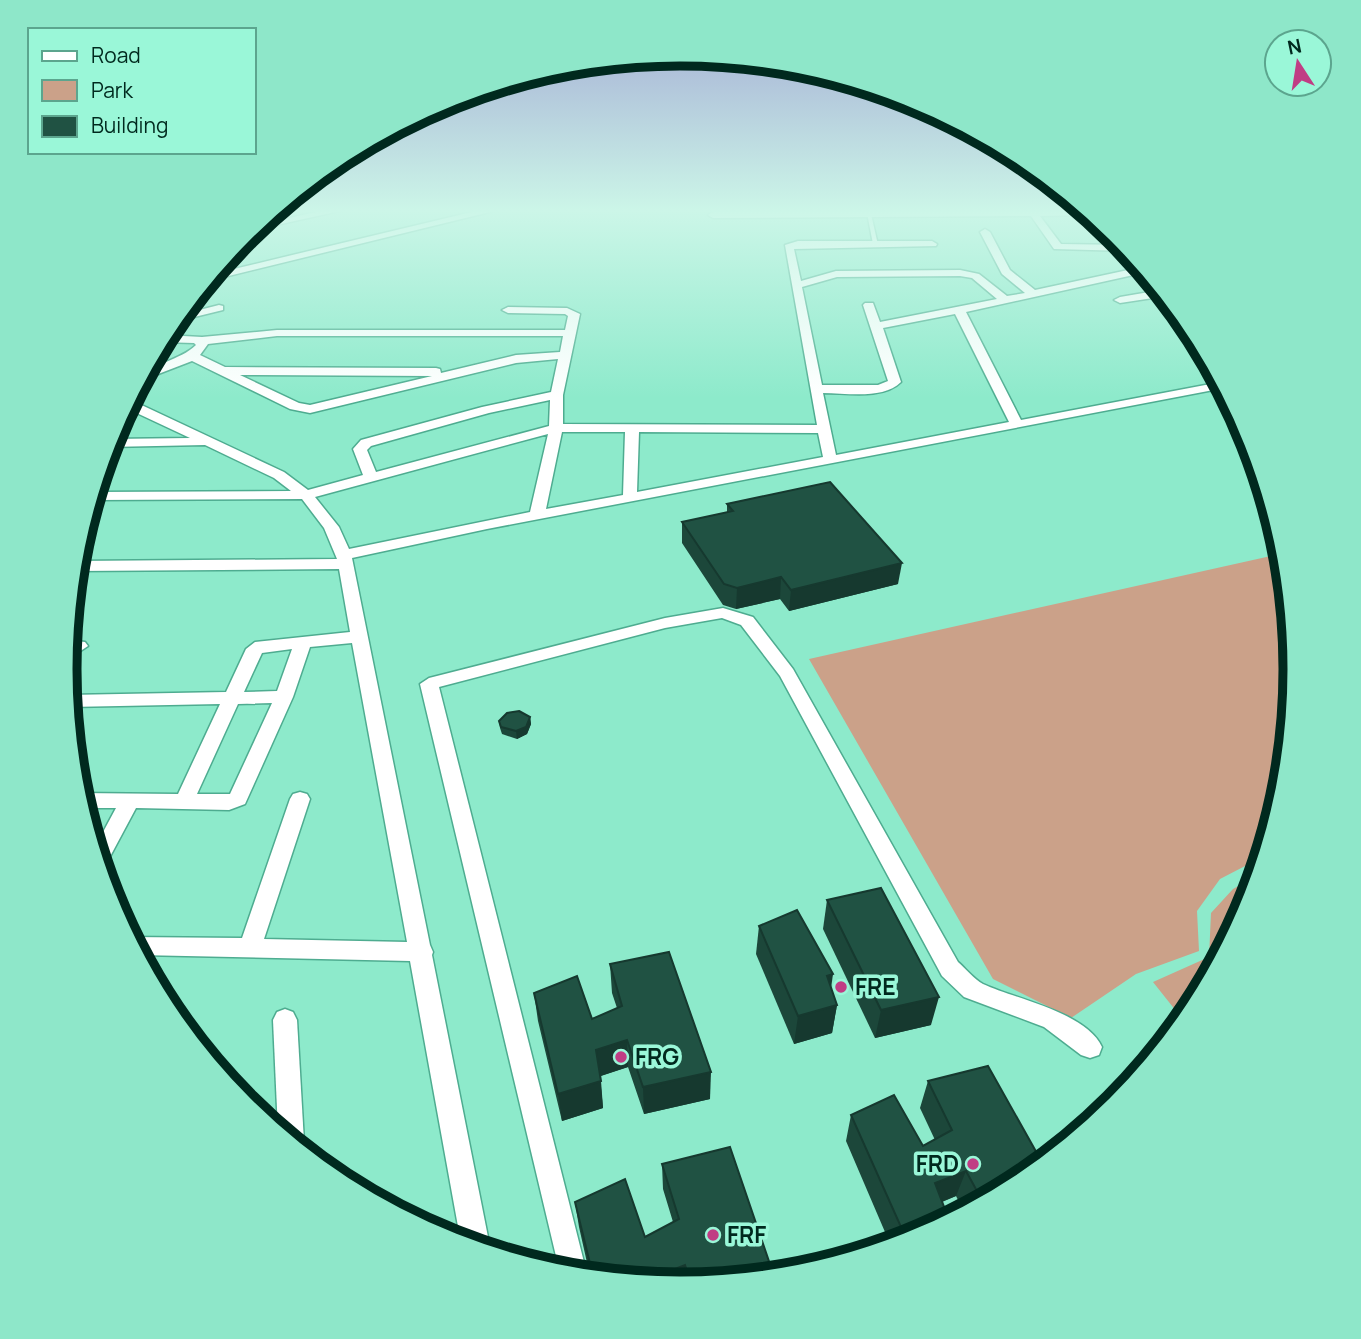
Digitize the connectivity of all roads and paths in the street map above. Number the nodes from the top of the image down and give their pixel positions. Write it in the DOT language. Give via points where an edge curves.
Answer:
graph roads {
  1 [pos="795,272"];
  2 [pos="1007,272"];
  3 [pos="1132,272"];
  4 [pos="798,285"];
  5 [pos="1032,293"];
  6 [pos="1153,295"];
  7 [pos="1004,299"];
  8 [pos="1120,300"];
  9 [pos="869,305"];
  10 [pos="219,308"];
  11 [pos="508,310"];
  12 [pos="959,310"];
  13 [pos="193,315"];
  14 [pos="876,326"];
  15 [pos="571,333"];
  16 [pos="176,340"];
  17 [pos="202,341"];
  18 [pos="566,355"];
  19 [pos="192,356"];
  20 [pos="222,371"];
  21 [pos="156,372"];
  22 [pos="463,372"];
  23 [pos="1213,387"];
  24 [pos="816,389"];
  25 [pos="557,395"];
  26 [pos="137,408"];
  27 [pos="1017,425"];
  28 [pos="556,428"];
  29 [pos="632,428"];
  30 [pos="824,429"];
  31 [pos="209,442"];
  32 [pos="122,443"];
  33 [pos="830,460"];
  34 [pos="372,479"];
  35 [pos="306,495"];
  36 [pos="104,496"];
  37 [pos="630,498"];
  38 [pos="537,516"];
  39 [pos="345,560"];
  40 [pos="87,566"];
  41 [pos="358,637"];
  42 [pos="303,642"];
  43 [pos="234,697"];
  44 [pos="284,698"];
  45 [pos="79,701"];
  46 [pos="300,799"];
  47 [pos="92,800"];
  48 [pos="130,800"];
  49 [pos="184,801"];
  50 [pos="105,847"];
  51 [pos="145,945"];
  52 [pos="250,948"];
  53 [pos="422,952"];
  54 [pos="285,1020"];
  55 [pos="1090,1047"];
  56 [pos="290,1129"];
  57 [pos="474,1235"];
  58 [pos="570,1262"];
  1 -- 4 [label="street"];
  2 -- 5 [label="street"];
  3 -- 5 [label="street"];
  4 -- 7 [label="street" via="836,274 960,273 975,276"];
  4 -- 24 [label="street"];
  5 -- 7 [label="street"];
  6 -- 8 [label="street"];
  7 -- 12 [label="street"];
  9 -- 14 [label="street"];
  10 -- 13 [label="street"];
  11 -- 15 [label="street" via="570,311 574,314"];
  12 -- 14 [label="street"];
  12 -- 27 [label="street"];
  14 -- 24 [label="street" via="893,385"];
  15 -- 17 [label="street" via="277,333"];
  15 -- 18 [label="street"];
  16 -- 17 [label="street"];
  17 -- 19 [label="street"];
  18 -- 22 [label="street" via="522,358"];
  18 -- 25 [label="street"];
  19 -- 20 [label="street"];
  19 -- 21 [label="street"];
  20 -- 22 [label="street"];
  20 -- 22 [label="street" via="310,409"];
  23 -- 27 [label="street"];
  24 -- 30 [label="street"];
  25 -- 28 [label="street"];
  25 -- 34 [label="street" via="366,443 360,449"];
  26 -- 31 [label="street"];
  27 -- 33 [label="street"];
  28 -- 29 [label="street"];
  28 -- 34 [label="street"];
  28 -- 38 [label="street"];
  29 -- 30 [label="street"];
  29 -- 37 [label="street"];
  30 -- 33 [label="street"];
  31 -- 32 [label="street"];
  31 -- 35 [label="street" via="279,475"];
  33 -- 37 [label="street"];
  34 -- 35 [label="street"];
  35 -- 36 [label="street"];
  35 -- 39 [label="street" via="331,527"];
  37 -- 38 [label="street"];
  38 -- 39 [label="street"];
  39 -- 40 [label="street"];
  39 -- 41 [label="street"];
  41 -- 42 [label="street"];
  41 -- 53 [label="street"];
  42 -- 43 [label="street" via="258,647"];
  42 -- 44 [label="street"];
  43 -- 44 [label="street"];
  43 -- 45 [label="street"];
  43 -- 49 [label="street"];
  44 -- 49 [label="street" via="241,797 229,802"];
  46 -- 52 [label="street"];
  47 -- 48 [label="street"];
  48 -- 49 [label="street"];
  48 -- 50 [label="street"];
  51 -- 52 [label="street"];
  52 -- 53 [label="street"];
  53 -- 57 [label="street"];
  54 -- 56 [label="street"];
  55 -- 58 [label="street" via="1052,1019 960,982 787,673 747,621 730,614 710,614 429,684"];
}
